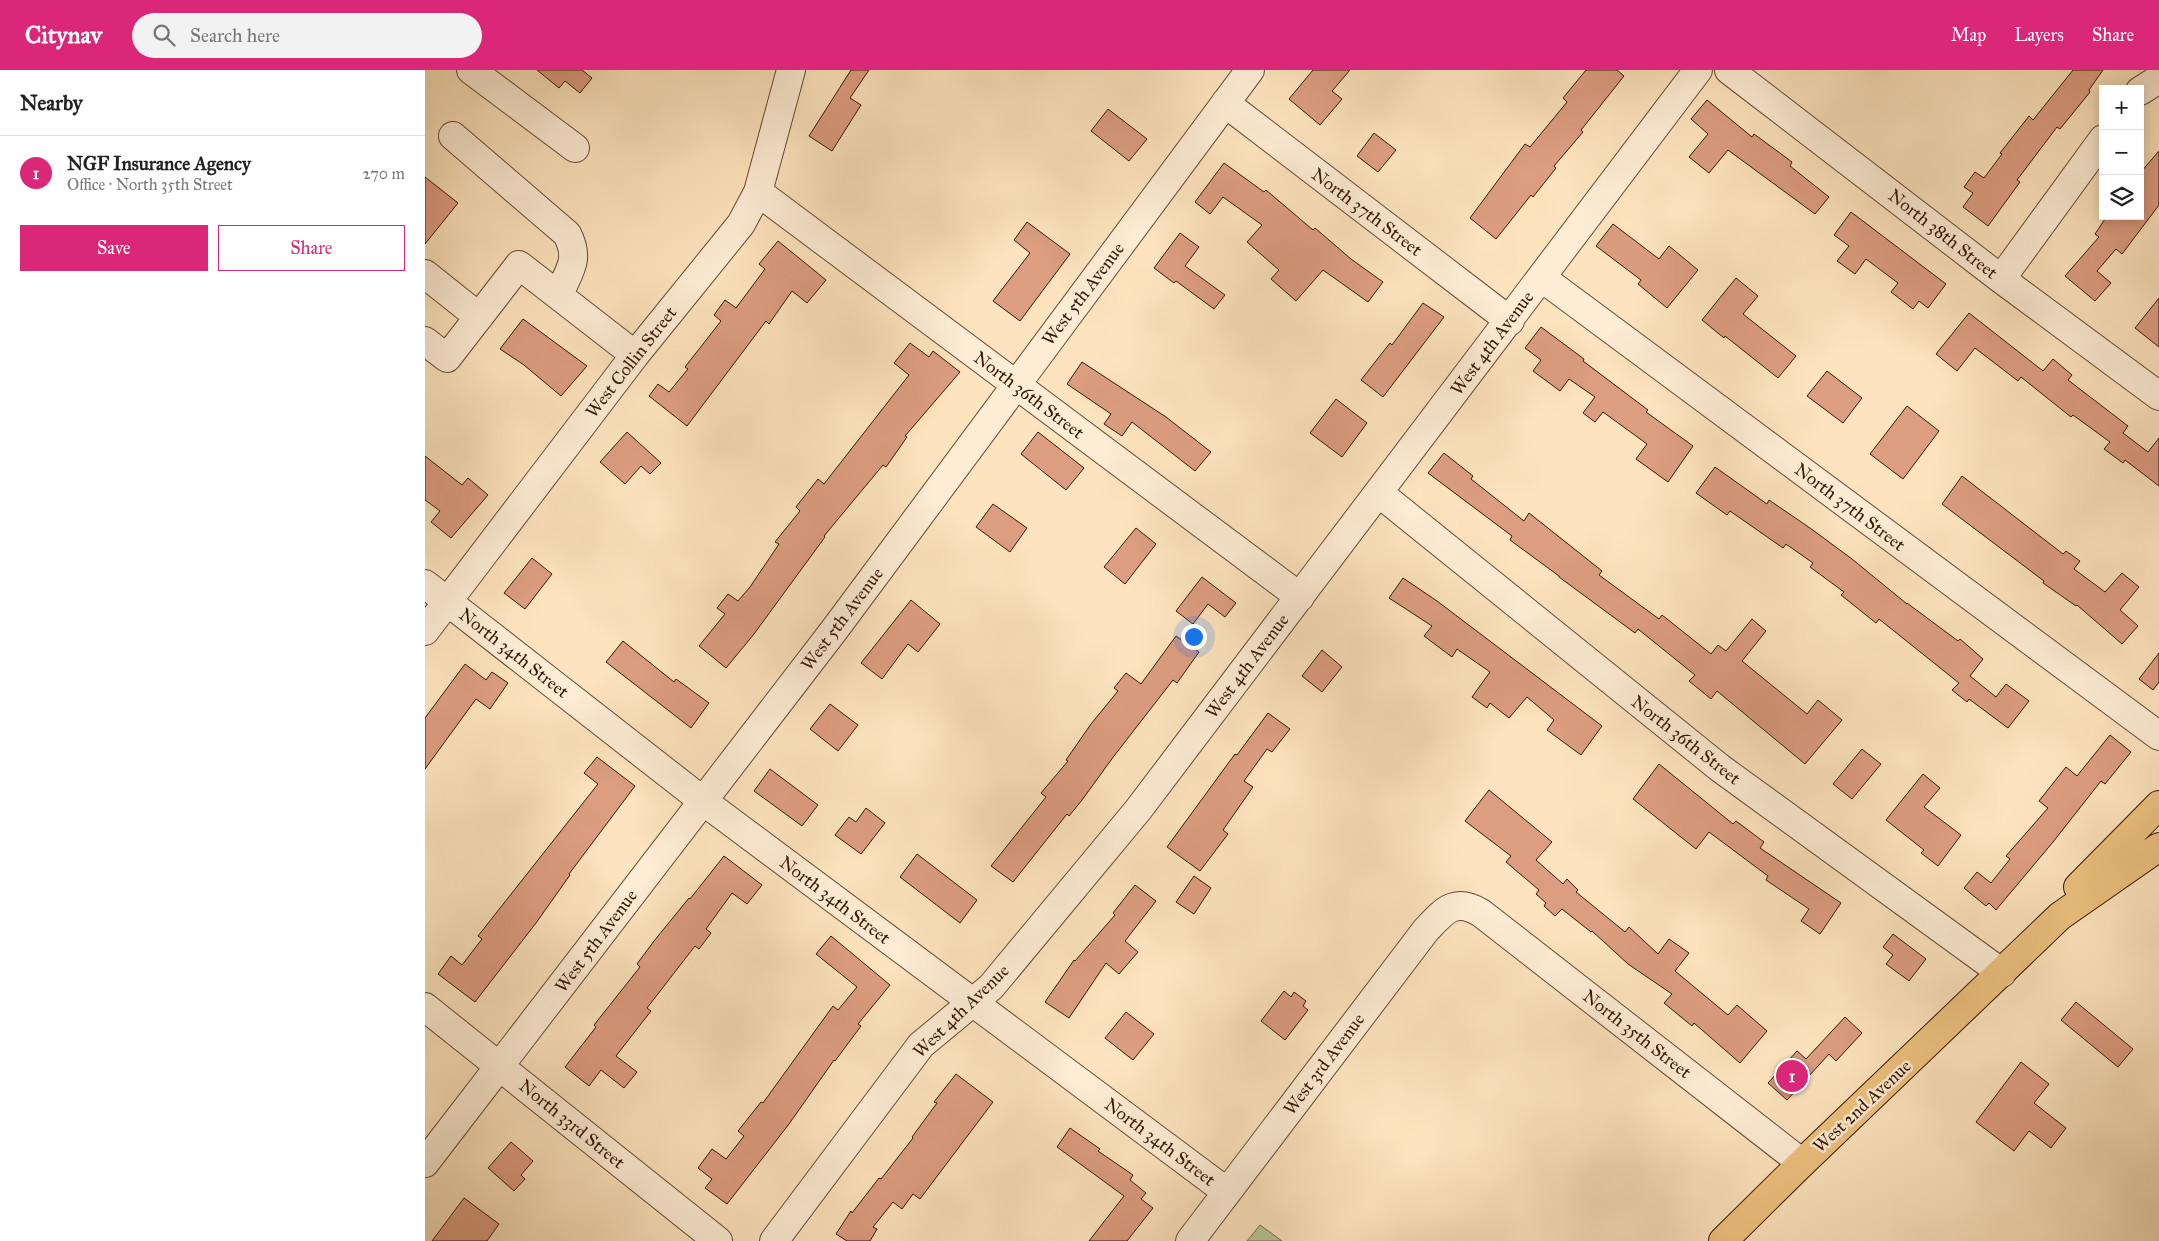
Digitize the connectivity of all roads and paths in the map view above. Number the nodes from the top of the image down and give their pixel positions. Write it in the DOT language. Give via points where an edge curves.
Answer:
graph roads {
  1 [pos="791,70"];
  2 [pos="1250,70"];
  3 [pos="1698,70"];
  4 [pos="1729,70"];
  5 [pos="480,72"];
  6 [pos="2159,79"];
  7 [pos="2144,88"];
  8 [pos="1225,104"];
  9 [pos="453,136"];
  10 [pos="2099,144"];
  11 [pos="575,148"];
  12 [pos="758,192"];
  13 [pos="425,274"];
  14 [pos="1542,278"];
  15 [pos="2001,279"];
  16 [pos="559,295"];
  17 [pos="479,317"];
  18 [pos="1509,321"];
  19 [pos="425,341"];
  20 [pos="635,355"];
  21 [pos="1015,385"];
  22 [pos="2159,396"];
  23 [pos="1379,493"];
  24 [pos="425,584"];
  25 [pos="1300,597"];
  26 [pos="447,602"];
  27 [pos="425,631"];
  28 [pos="2159,736"];
  29 [pos="703,801"];
  30 [pos="2159,805"];
  31 [pos="2159,847"];
  32 [pos="1471,907"];
  33 [pos="2061,916"];
  34 [pos="2003,973"];
  35 [pos="972,1003"];
  36 [pos="425,1007"];
  37 [pos="499,1066"];
  38 [pos="425,1163"];
  39 [pos="1802,1163"];
  40 [pos="1227,1192"];
  41 [pos="718,1241"];
  42 [pos="774,1241"];
  43 [pos="1190,1241"];
  44 [pos="1723,1241"];
  1 -- 12 [label="street, West Collin Street"];
  2 -- 8 [label="street, West 5th Avenue"];
  3 -- 14 [label="street, West 4th Avenue"];
  4 -- 15 [label="street, North 38th Street"];
  5 -- 11 [label="street"];
  6 -- 7 [label="street"];
  8 -- 18 [label="street, North 37th Street"];
  8 -- 21 [label="street, West 5th Avenue"];
  9 -- 16 [label="street" via="567,234 573,246 574,259"];
  10 -- 15 [label="street"];
  12 -- 20 [label="street, West Collin Street" via="741,224"];
  12 -- 21 [label="street, North 36th Street"];
  13 -- 17 [label="street"];
  14 -- 18 [label="street, West 4th Avenue"];
  14 -- 28 [label="street, North 37th Street"];
  15 -- 22 [label="street, North 38th Street"];
  16 -- 17 [label="street" via="519,265"];
  16 -- 20 [label="street"];
  17 -- 19 [label="street" via="447,358"];
  18 -- 23 [label="street, West 4th Avenue"];
  20 -- 26 [label="street, West Collin Street"];
  21 -- 25 [label="street, North 36th Street"];
  21 -- 29 [label="street, West 5th Avenue"];
  23 -- 25 [label="street, West 4th Avenue"];
  23 -- 34 [label="street, North 36th Street" via="1720,768"];
  24 -- 26 [label="street, North 34th Street"];
  25 -- 35 [label="street, West 4th Avenue" via="1137,810 991,988"];
  26 -- 27 [label="street, West Collin Street"];
  26 -- 29 [label="street, North 34th Street"];
  29 -- 35 [label="street, North 34th Street"];
  29 -- 37 [label="street, West 5th Avenue"];
  30 -- 33 [label="main road" via="2076,890"];
  31 -- 33 [label="main road"];
  32 -- 39 [label="street, North 35th Street"];
  32 -- 40 [label="street, West 3rd Avenue" via="1455,906 1445,910 1426,930"];
  33 -- 34 [label="main road, West 2nd Avenue"];
  34 -- 39 [label="main road, West 2nd Avenue"];
  35 -- 40 [label="street, North 34th Street"];
  35 -- 42 [label="street, West 4th Avenue" via="921,1045"];
  36 -- 37 [label="street, North 33rd Street"];
  37 -- 38 [label="street, West 5th Avenue"];
  37 -- 41 [label="street, North 33rd Street"];
  39 -- 44 [label="main road, West 2nd Avenue"];
  40 -- 43 [label="street, West 3rd Avenue"];
}
